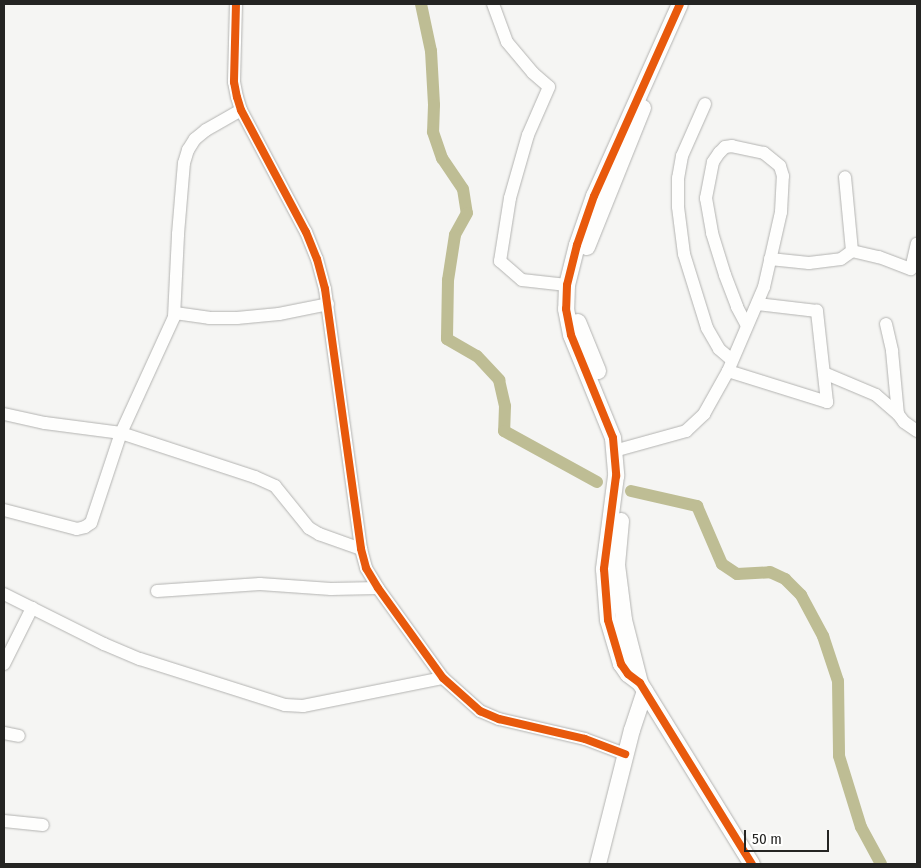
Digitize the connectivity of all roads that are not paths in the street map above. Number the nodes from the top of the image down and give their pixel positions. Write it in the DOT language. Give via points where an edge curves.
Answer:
graph roads {
  1 [pos="236,4"];
  2 [pos="493,4"];
  3 [pos="680,4"];
  4 [pos="692,4"];
  5 [pos="704,104"];
  6 [pos="241,110"];
  7 [pos="845,177"];
  8 [pos="917,244"];
  9 [pos="852,251"];
  10 [pos="770,259"];
  11 [pos="567,285"];
  12 [pos="328,304"];
  13 [pos="757,304"];
  14 [pos="175,312"];
  15 [pos="886,324"];
  16 [pos="747,326"];
  17 [pos="730,365"];
  18 [pos="824,373"];
  19 [pos="4,414"];
  20 [pos="898,414"];
  21 [pos="917,431"];
  22 [pos="121,433"];
  23 [pos="619,449"];
  24 [pos="4,510"];
  25 [pos="361,549"];
  26 [pos="378,588"];
  27 [pos="157,591"];
  28 [pos="4,594"];
  29 [pos="32,608"];
  30 [pos="4,664"];
  31 [pos="443,678"];
  32 [pos="642,687"];
  33 [pos="4,733"];
  34 [pos="19,736"];
  35 [pos="625,754"];
  36 [pos="4,821"];
  37 [pos="43,825"];
  38 [pos="598,864"];
  39 [pos="752,864"];
  1 -- 6 [label="street" via="234,82"];
  2 -- 11 [label="street" via="507,42 549,87 528,135 510,198 500,261 522,280"];
  3 -- 11 [label="street" via="597,188 576,245"];
  4 -- 23 [label="street" via="649,93 576,282 577,321 619,425"];
  5 -- 17 [label="street" via="682,156 678,207 684,254 707,328"];
  6 -- 12 [label="street" via="306,232 317,259"];
  6 -- 14 [label="street" via="195,138 188,150 178,234"];
  7 -- 9 [label="street"];
  8 -- 9 [label="street" via="911,269"];
  9 -- 10 [label="street" via="842,259 809,262"];
  10 -- 13 [label="street"];
  10 -- 16 [label="street" via="781,212 784,176 780,166 764,152 725,147 713,162 706,198 712,233 725,275"];
  11 -- 23 [label="street" via="569,329"];
  12 -- 14 [label="street" via="237,318 209,318"];
  12 -- 25 [label="street"];
  13 -- 16 [label="street"];
  13 -- 18 [label="street" via="818,311"];
  14 -- 22 [label="street"];
  15 -- 20 [label="street"];
  16 -- 17 [label="street"];
  17 -- 18 [label="street" via="827,402"];
  17 -- 23 [label="street" via="704,414 694,426"];
  18 -- 20 [label="street" via="876,395"];
  19 -- 22 [label="street"];
  20 -- 21 [label="street"];
  22 -- 24 [label="street" via="91,522 85,527 66,527"];
  22 -- 25 [label="street" via="269,482 281,491 299,519 309,528"];
  23 -- 32 [label="street" via="625,477 617,565 624,620"];
  25 -- 26 [label="street" via="366,568"];
  26 -- 27 [label="street" via="331,589 260,584"];
  26 -- 31 [label="street"];
  28 -- 29 [label="street"];
  29 -- 30 [label="street"];
  29 -- 31 [label="street" via="140,659 285,705 303,706"];
  31 -- 35 [label="street" via="480,711 499,719 585,739"];
  32 -- 35 [label="street"];
  32 -- 39 [label="street"];
  33 -- 34 [label="street"];
  35 -- 38 [label="street"];
  36 -- 37 [label="street"];
}
